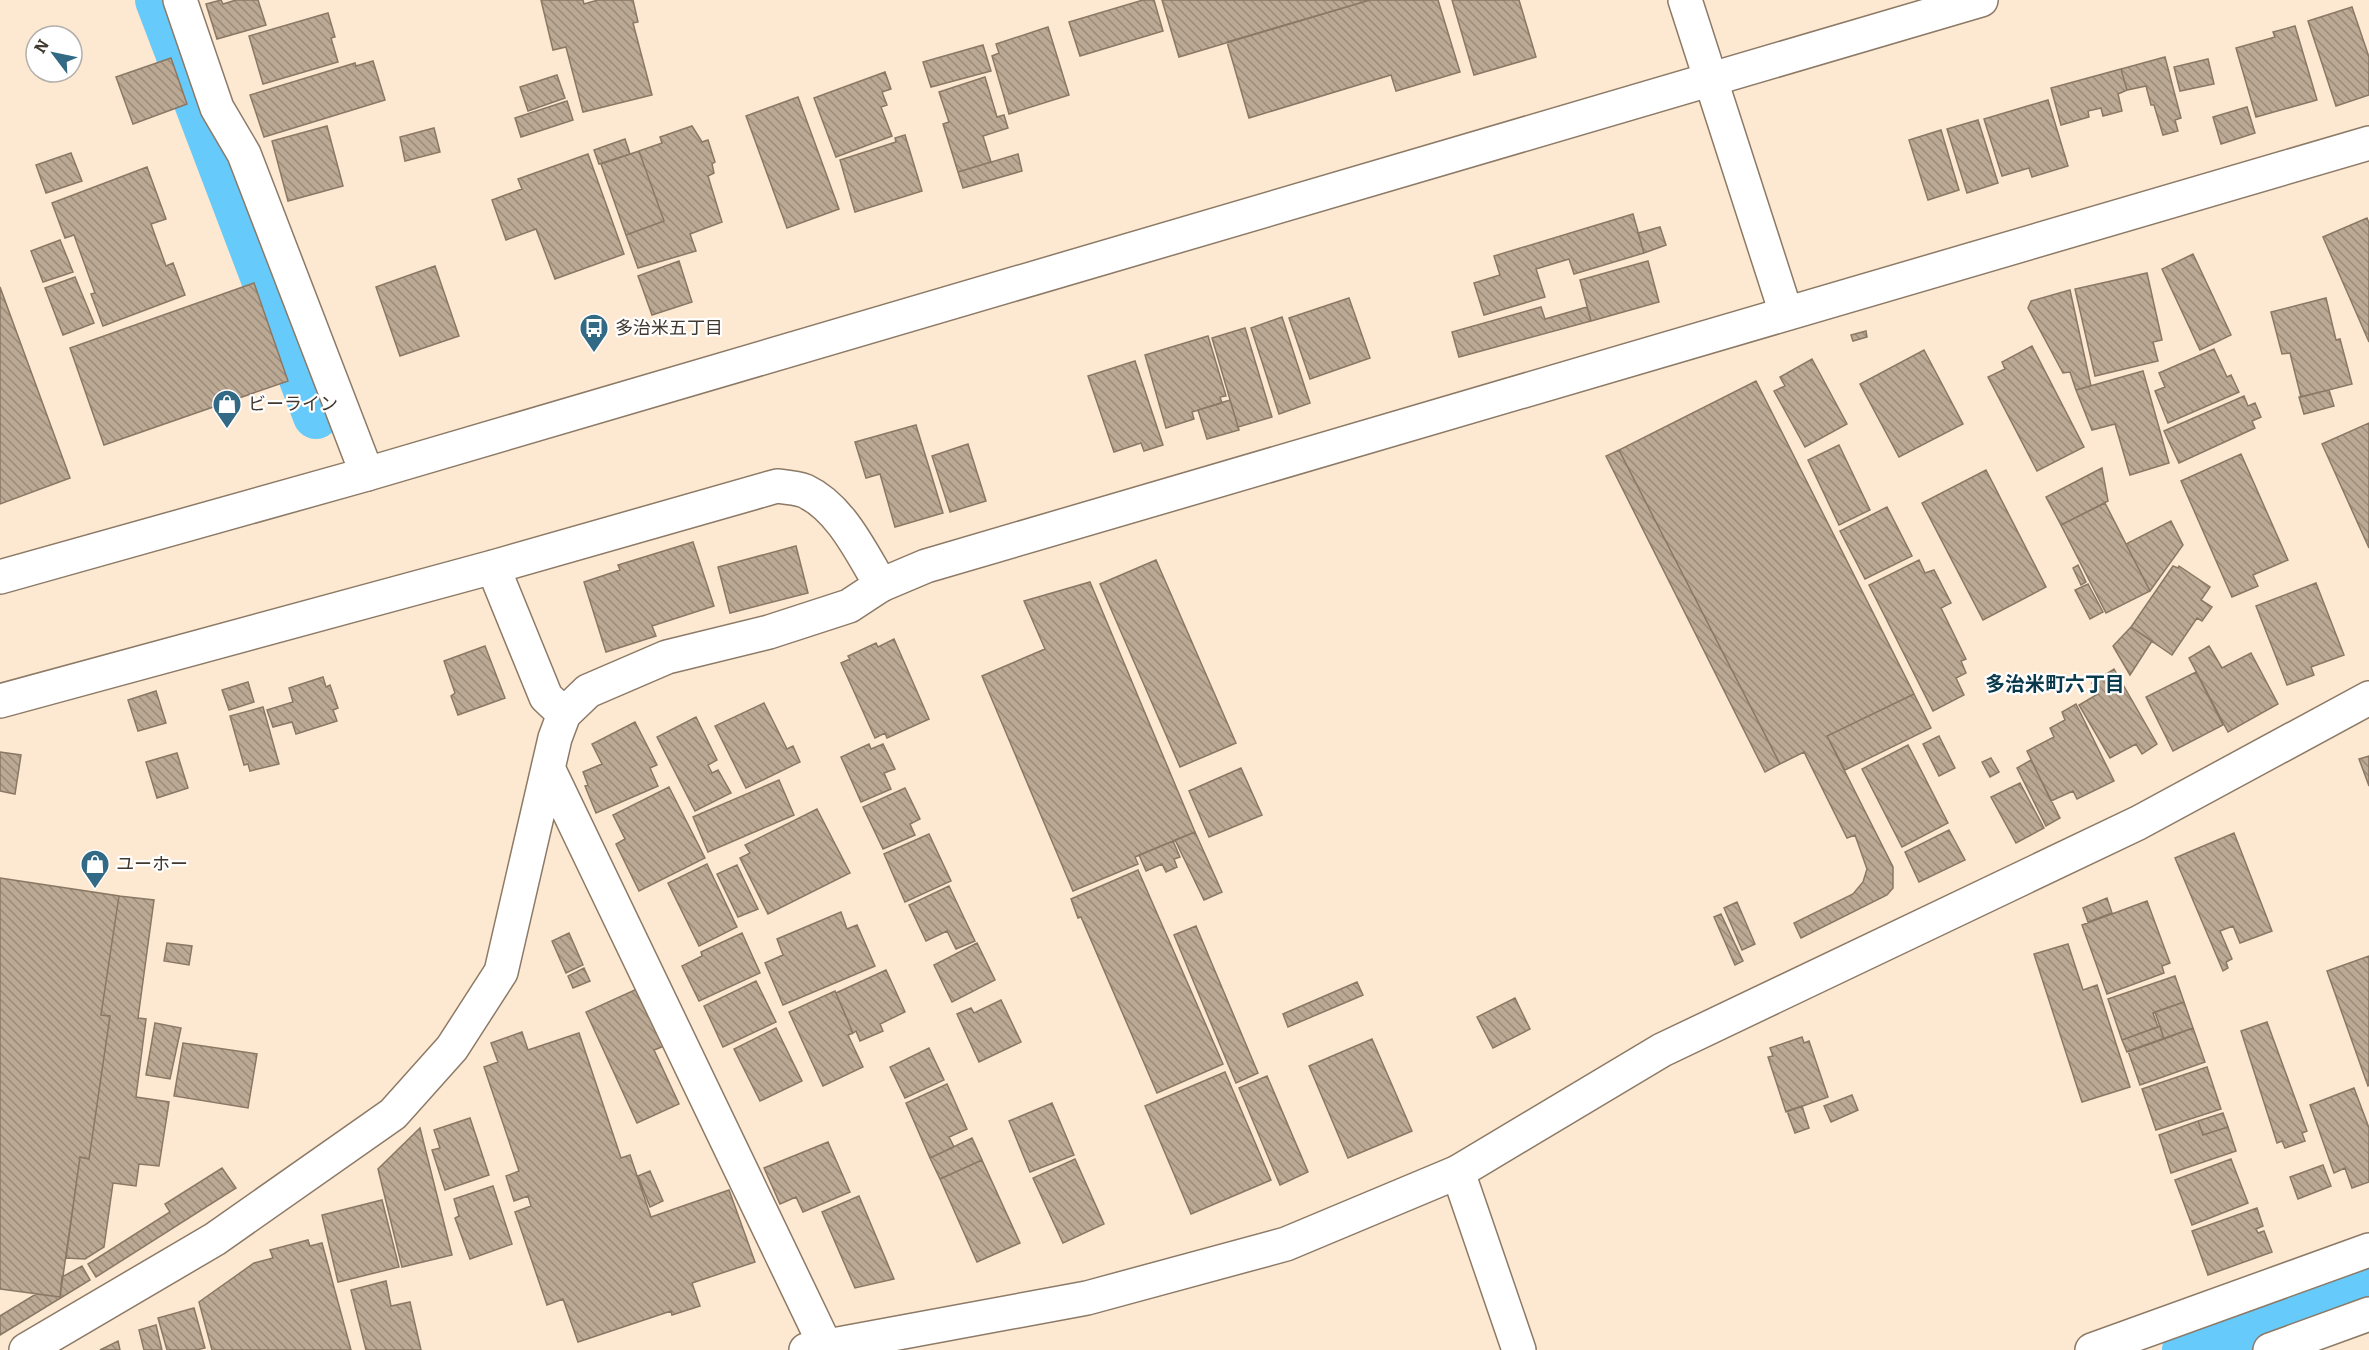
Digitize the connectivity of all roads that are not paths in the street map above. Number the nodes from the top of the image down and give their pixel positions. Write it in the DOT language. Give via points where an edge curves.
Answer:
graph roads {
  1 [pos="180,0"];
  2 [pos="1685,0"];
  3 [pos="1981,0"];
  4 [pos="1709,78"];
  5 [pos="2369,143"];
  6 [pos="1786,313"];
  7 [pos="367,474"];
  8 [pos="493,567"];
  9 [pos="0,577"];
  10 [pos="881,585"];
  11 [pos="2369,698"];
  12 [pos="0,701"];
  13 [pos="564,714"];
  14 [pos="548,768"];
  15 [pos="1458,1172"];
  16 [pos="2369,1250"];
  17 [pos="2369,1314"];
  18 [pos="815,1347"];
  19 [pos="26,1350"];
  20 [pos="1519,1350"];
  21 [pos="2092,1350"];
  22 [pos="2270,1350"];
  1 -- 7 [label="street" via="217,108 244,154"];
  2 -- 4 [label="street"];
  3 -- 4 [label="street"];
  4 -- 6 [label="street"];
  4 -- 7 [label="street"];
  5 -- 6 [label="street"];
  6 -- 10 [label="street" via="926,566"];
  7 -- 9 [label="street"];
  8 -- 10 [label="street" via="777,486 804,491 824,504 844,525"];
  8 -- 12 [label="street"];
  8 -- 13 [label="street" via="546,697"];
  10 -- 13 [label="street" via="849,606 769,632 667,657 588,690"];
  11 -- 15 [label="street" via="2138,822 1662,1050"];
  13 -- 14 [label="street"];
  14 -- 18 [label="street"];
  14 -- 19 [label="street" via="501,972 452,1048 408,1098 393,1114 215,1239"];
  15 -- 18 [label="street" via="1286,1244 1098,1295"];
  15 -- 20 [label="street"];
  16 -- 21 [label="street"];
  17 -- 22 [label="street"];
}
